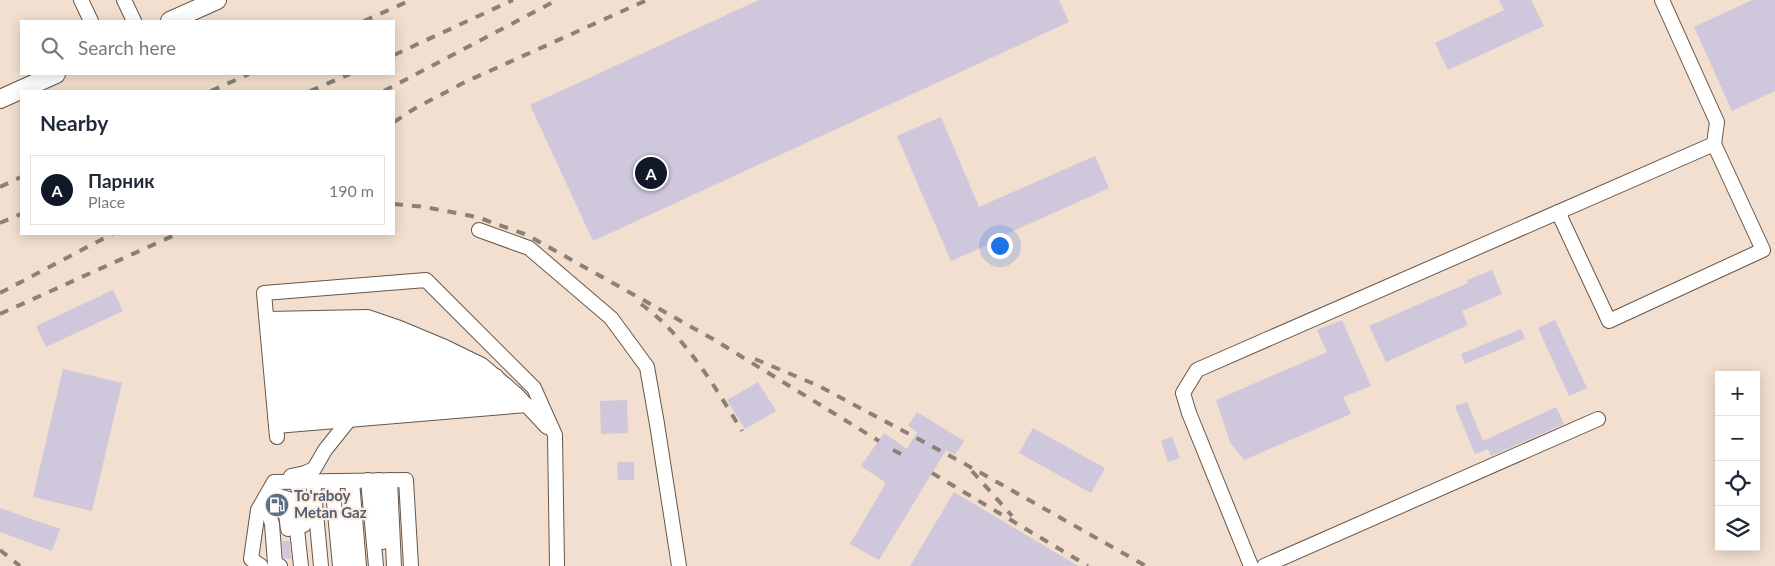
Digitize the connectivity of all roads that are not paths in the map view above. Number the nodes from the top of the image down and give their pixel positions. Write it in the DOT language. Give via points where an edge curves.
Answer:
graph roads {
  1 [pos="81,0"];
  2 [pos="124,0"];
  3 [pos="217,0"];
  4 [pos="1662,0"];
  5 [pos="91,20"];
  6 [pos="134,20"];
  7 [pos="172,20"];
  8 [pos="54,75"];
  9 [pos="20,90"];
  10 [pos="20,90"];
  11 [pos="0,99"];
  12 [pos="1714,144"];
  13 [pos="1558,212"];
  14 [pos="479,230"];
  15 [pos="421,337"];
  16 [pos="445,347"];
  17 [pos="462,356"];
  18 [pos="482,365"];
  19 [pos="272,379"];
  20 [pos="506,385"];
  21 [pos="527,405"];
  22 [pos="1598,419"];
  23 [pos="349,420"];
  24 [pos="555,434"];
  25 [pos="296,481"];
  26 [pos="355,481"];
  27 [pos="274,482"];
  28 [pos="264,506"];
  29 [pos="253,564"];
  30 [pos="280,566"];
  31 [pos="285,566"];
  32 [pos="292,566"];
  33 [pos="301,566"];
  34 [pos="309,566"];
  35 [pos="321,566"];
  36 [pos="329,566"];
  37 [pos="340,566"];
  38 [pos="349,566"];
  39 [pos="359,566"];
  40 [pos="367,566"];
  41 [pos="376,566"];
  42 [pos="384,566"];
  43 [pos="394,566"];
  44 [pos="402,566"];
  45 [pos="411,566"];
  46 [pos="557,566"];
  47 [pos="679,566"];
  48 [pos="1251,566"];
  49 [pos="1264,566"];
  1 -- 5 [label="lane"];
  2 -- 6 [label="lane"];
  3 -- 7 [label="main road"];
  4 -- 12 [label="lane" via="1717,122"];
  8 -- 9 [label="main road"];
  10 -- 11 [label="main road"];
  12 -- 13 [label="lane"];
  12 -- 13 [label="lane" via="1763,250 1609,321"];
  13 -- 48 [label="lane" via="1197,370 1183,393"];
  14 -- 47 [label="lane" via="529,248 611,318 647,367"];
  15 -- 16 [label="lane"];
  15 -- 19 [label="lane"];
  15 -- 19 [label="lane" via="398,327"];
  16 -- 17 [label="lane"];
  16 -- 19 [label="lane"];
  17 -- 18 [label="lane"];
  17 -- 19 [label="lane"];
  18 -- 19 [label="lane"];
  18 -- 20 [label="lane"];
  19 -- 20 [label="lane"];
  19 -- 20 [label="lane"];
  19 -- 23 [label="lane"];
  19 -- 24 [label="lane" via="264,293 426,280 534,388"];
  20 -- 21 [label="lane"];
  21 -- 23 [label="lane"];
  21 -- 24 [label="lane"];
  22 -- 49 [label="lane"];
  23 -- 27 [label="lane" via="314,469"];
  24 -- 46 [label="lane"];
  25 -- 26 [label="lane"];
  25 -- 27 [label="lane"];
  25 -- 34 [label="lane"];
  26 -- 35 [label="lane"];
  26 -- 36 [label="lane"];
  26 -- 37 [label="lane"];
  26 -- 38 [label="lane"];
  26 -- 39 [label="lane"];
  26 -- 40 [label="lane"];
  26 -- 41 [label="lane"];
  26 -- 42 [label="lane"];
  26 -- 43 [label="lane"];
  26 -- 44 [label="lane"];
  26 -- 45 [label="lane" via="406,480"];
  27 -- 28 [label="lane"];
  28 -- 29 [label="lane"];
  28 -- 30 [label="lane" via="272,524 275,564"];
  28 -- 31 [label="lane" via="278,516"];
  28 -- 32 [label="lane" via="286,514"];
  28 -- 33 [label="lane" via="273,494 291,500"];
}
